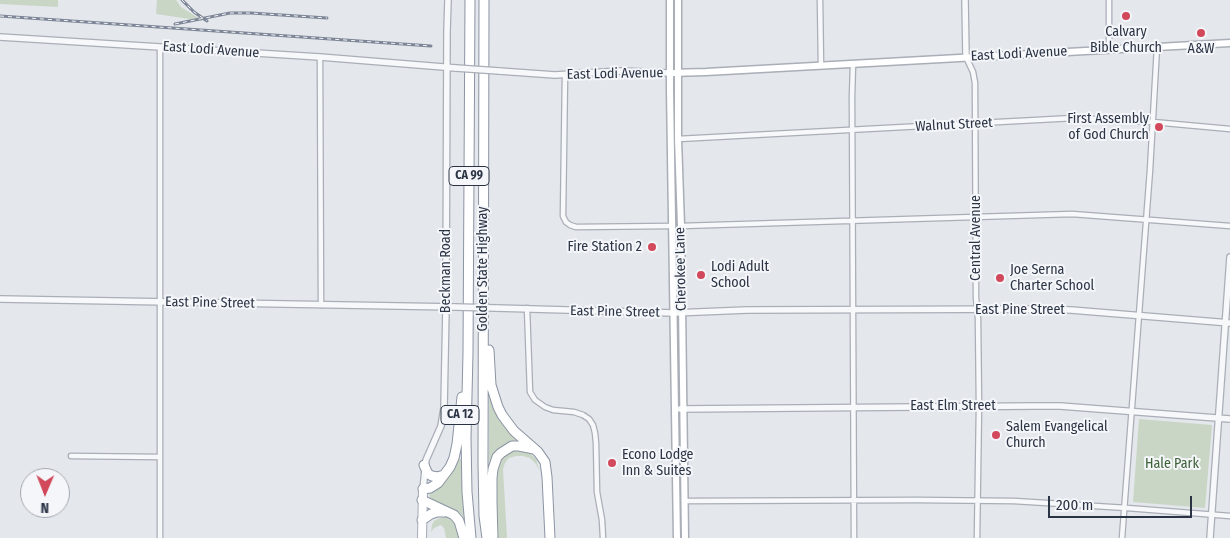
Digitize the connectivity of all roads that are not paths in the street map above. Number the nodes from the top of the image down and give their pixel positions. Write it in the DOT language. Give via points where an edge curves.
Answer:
graph roads {
  1 [pos="448,0"];
  2 [pos="470,0"];
  3 [pos="484,0"];
  4 [pos="670,0"];
  5 [pos="678,0"];
  6 [pos="820,0"];
  7 [pos="965,0"];
  8 [pos="1109,0"];
  9 [pos="0,37"];
  10 [pos="1230,43"];
  11 [pos="160,47"];
  12 [pos="1158,47"];
  13 [pos="1110,50"];
  14 [pos="320,57"];
  15 [pos="966,57"];
  16 [pos="853,64"];
  17 [pos="820,66"];
  18 [pos="447,67"];
  19 [pos="670,73"];
  20 [pos="678,73"];
  21 [pos="565,74"];
  22 [pos="1153,122"];
  23 [pos="976,124"];
  24 [pos="1230,129"];
  25 [pos="852,130"];
  26 [pos="678,140"];
  27 [pos="975,217"];
  28 [pos="1146,219"];
  29 [pos="853,221"];
  30 [pos="672,226"];
  31 [pos="680,226"];
  32 [pos="1230,226"];
  33 [pos="1230,257"];
  34 [pos="0,299"];
  35 [pos="160,302"];
  36 [pos="321,305"];
  37 [pos="446,307"];
  38 [pos="527,308"];
  39 [pos="976,309"];
  40 [pos="854,310"];
  41 [pos="682,312"];
  42 [pos="482,313"];
  43 [pos="674,313"];
  44 [pos="1138,315"];
  45 [pos="1228,322"];
  46 [pos="468,353"];
  47 [pos="979,406"];
  48 [pos="854,407"];
  49 [pos="675,409"];
  50 [pos="683,409"];
  51 [pos="1131,412"];
  52 [pos="1219,418"];
  53 [pos="1230,419"];
  54 [pos="534,449"];
  55 [pos="71,456"];
  56 [pos="160,457"];
  57 [pos="424,466"];
  58 [pos="444,476"];
  59 [pos="423,489"];
  60 [pos="422,500"];
  61 [pos="684,501"];
  62 [pos="854,501"];
  63 [pos="978,501"];
  64 [pos="1124,508"];
  65 [pos="450,513"];
  66 [pos="1212,515"];
  67 [pos="1230,516"];
  68 [pos="422,520"];
  69 [pos="160,538"];
  70 [pos="422,538"];
  71 [pos="464,538"];
  72 [pos="471,538"];
  73 [pos="487,538"];
  74 [pos="493,538"];
  75 [pos="550,538"];
  76 [pos="603,538"];
  77 [pos="677,538"];
  78 [pos="685,538"];
  79 [pos="854,538"];
  80 [pos="977,538"];
  81 [pos="1122,538"];
  82 [pos="1210,538"];
  1 -- 18 [label="street, Beckman Road"];
  2 -- 46 [label="highway, Golden State Highway / CA 99"];
  3 -- 42 [label="highway, Golden State Highway / CA 99"];
  4 -- 19 [label="main road, Cherokee Lane"];
  5 -- 20 [label="main road, Cherokee Lane"];
  6 -- 17 [label="street"];
  7 -- 15 [label="street, Central Avenue"];
  8 -- 13 [label="street"];
  9 -- 11 [label="street, East Lodi Avenue"];
  10 -- 12 [label="main road, East Lodi Avenue"];
  11 -- 14 [label="street, East Lodi Avenue"];
  11 -- 35 [label="street"];
  12 -- 13 [label="main road, East Lodi Avenue"];
  12 -- 22 [label="street"];
  13 -- 15 [label="main road, East Lodi Avenue"];
  14 -- 18 [label="street, East Lodi Avenue"];
  14 -- 36 [label="street"];
  15 -- 16 [label="main road, East Lodi Avenue"];
  15 -- 23 [label="street, Central Avenue" via="975,83"];
  16 -- 17 [label="main road, East Lodi Avenue"];
  16 -- 25 [label="street"];
  17 -- 20 [label="main road, East Lodi Avenue"];
  18 -- 21 [label="street, East Lodi Avenue, bridge"];
  18 -- 37 [label="street, Beckman Road"];
  19 -- 20 [label="main road, East Lodi Avenue"];
  19 -- 21 [label="street, East Lodi Avenue" via="620,70"];
  19 -- 30 [label="main road, Cherokee Lane"];
  20 -- 26 [label="main road, Cherokee Lane"];
  21 -- 30 [label="street" via="563,216 566,222 576,227"];
  22 -- 23 [label="street, Walnut Street" via="1074,118"];
  22 -- 24 [label="street, Walnut Street"];
  22 -- 28 [label="street"];
  23 -- 25 [label="street, Walnut Street"];
  23 -- 27 [label="street, Central Avenue"];
  25 -- 26 [label="street, Walnut Street"];
  25 -- 29 [label="street"];
  26 -- 31 [label="main road, Cherokee Lane"];
  27 -- 28 [label="street" via="1072,214"];
  27 -- 29 [label="street"];
  27 -- 39 [label="street, Central Avenue"];
  28 -- 32 [label="street"];
  28 -- 44 [label="street"];
  29 -- 31 [label="street"];
  29 -- 40 [label="street"];
  30 -- 43 [label="main road, Cherokee Lane"];
  31 -- 41 [label="main road, Cherokee Lane"];
  33 -- 45 [label="street"];
  34 -- 35 [label="street, East Pine Street"];
  35 -- 36 [label="street, East Pine Street"];
  35 -- 56 [label="street"];
  36 -- 37 [label="street, East Pine Street"];
  37 -- 38 [label="street, East Pine Street, bridge"];
  37 -- 57 [label="street, Beckman Road" via="443,417"];
  38 -- 43 [label="street, East Pine Street"];
  38 -- 76 [label="street" via="530,392 545,407 583,415 593,425"];
  39 -- 40 [label="street, East Pine Street"];
  39 -- 44 [label="street, East Pine Street" via="1052,309"];
  39 -- 47 [label="street, Central Avenue"];
  40 -- 41 [label="street, East Pine Street"];
  40 -- 48 [label="street"];
  41 -- 43 [label="street, East Pine Street"];
  41 -- 50 [label="main road, Cherokee Lane"];
  42 -- 54 [label="highway" via="495,402 514,431"];
  42 -- 73 [label="highway, Golden State Highway / CA 99" via="484,516"];
  43 -- 49 [label="main road, Cherokee Lane"];
  44 -- 45 [label="street, East Pine Street"];
  44 -- 51 [label="street"];
  45 -- 52 [label="street"];
  46 -- 58 [label="highway, CA 12" via="457,444"];
  46 -- 72 [label="highway, Golden State Highway / CA 99" via="466,446"];
  47 -- 48 [label="street, East Elm Street"];
  47 -- 51 [label="street, East Elm Street" via="1060,406"];
  47 -- 63 [label="street, Central Avenue"];
  48 -- 50 [label="street, East Elm Street"];
  48 -- 62 [label="street"];
  49 -- 50 [label="street, East Elm Street"];
  49 -- 77 [label="main road, Cherokee Lane"];
  50 -- 61 [label="main road, Cherokee Lane"];
  51 -- 52 [label="street, East Elm Street"];
  51 -- 64 [label="street"];
  52 -- 53 [label="street, East Elm Street"];
  52 -- 66 [label="street"];
  54 -- 74 [label="highway" via="512,446 497,458 492,478"];
  54 -- 75 [label="highway" via="546,462"];
  55 -- 56 [label="street"];
  56 -- 69 [label="street"];
  57 -- 58 [label="highway" via="432,476"];
  57 -- 59 [label="street, Beckman Road"];
  58 -- 59 [label="highway" via="430,488"];
  59 -- 60 [label="main road, Beckman Road"];
  60 -- 65 [label="highway"];
  60 -- 68 [label="main road, Beckman Road"];
  61 -- 62 [label="street"];
  61 -- 78 [label="main road, Cherokee Lane"];
  62 -- 63 [label="street"];
  62 -- 79 [label="street"];
  63 -- 64 [label="street"];
  63 -- 80 [label="street, Central Avenue"];
  64 -- 66 [label="street"];
  64 -- 81 [label="street"];
  65 -- 68 [label="highway" via="437,512"];
  65 -- 71 [label="highway" via="459,521"];
  66 -- 67 [label="street"];
  66 -- 82 [label="street"];
  68 -- 70 [label="main road, Beckman Road"];
}
